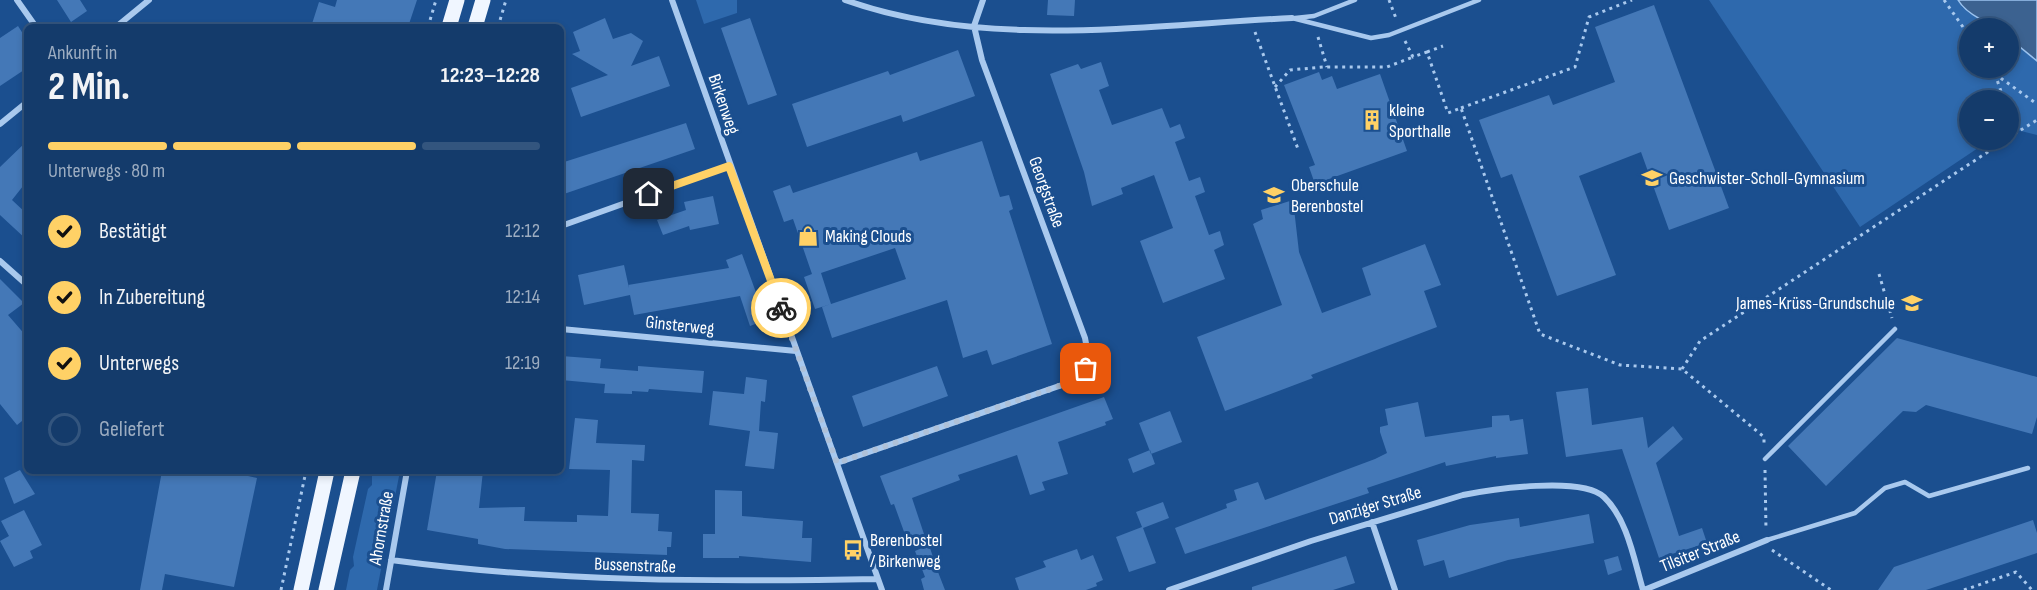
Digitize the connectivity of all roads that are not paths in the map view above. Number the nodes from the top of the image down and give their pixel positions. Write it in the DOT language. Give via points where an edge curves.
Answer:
graph roads {
  1 [pos="17,0"];
  2 [pos="149,0"];
  3 [pos="457,0"];
  4 [pos="483,0"];
  5 [pos="672,0"];
  6 [pos="844,0"];
  7 [pos="983,0"];
  8 [pos="1355,0"];
  9 [pos="1479,0"];
  10 [pos="1292,18"];
  11 [pos="34,24"];
  12 [pos="120,24"];
  13 [pos="450,24"];
  14 [pos="476,24"];
  15 [pos="974,26"];
  16 [pos="24,104"];
  17 [pos="0,124"];
  18 [pos="729,166"];
  19 [pos="564,225"];
  20 [pos="0,261"];
  21 [pos="24,282"];
  22 [pos="564,329"];
  23 [pos="1895,329"];
  24 [pos="796,351"];
  25 [pos="1765,459"];
  26 [pos="837,463"];
  27 [pos="2028,468"];
  28 [pos="326,474"];
  29 [pos="352,474"];
  30 [pos="406,474"];
  31 [pos="1596,491"];
  32 [pos="1372,522"];
  33 [pos="1767,540"];
  34 [pos="391,561"];
  35 [pos="878,579"];
  36 [pos="301,590"];
  37 [pos="326,590"];
  38 [pos="386,590"];
  39 [pos="882,590"];
  40 [pos="1170,590"];
  41 [pos="1395,590"];
  42 [pos="1643,590"];
  1 -- 11 [label="street"];
  2 -- 12 [label="street"];
  3 -- 13 [label="main road"];
  4 -- 14 [label="main road"];
  5 -- 18 [label="street, Birkenweg"];
  6 -- 15 [label="street" via="907,19"];
  7 -- 15 [label="street"];
  8 -- 10 [label="lane" via="1314,16"];
  9 -- 10 [label="lane" via="1389,35 1371,38"];
  10 -- 15 [label="street" via="1113,32"];
  15 -- 26 [label="street, Georgstraße" via="982,60 1085,338 1086,369 1062,385"];
  16 -- 17 [label="street"];
  18 -- 19 [label="street"];
  18 -- 24 [label="street, Birkenweg"];
  20 -- 21 [label="street"];
  22 -- 24 [label="street, Ginsterweg"];
  23 -- 25 [label="lane"];
  24 -- 26 [label="street, Birkenweg"];
  26 -- 35 [label="street, Birkenweg"];
  27 -- 33 [label="lane" via="1929,496 1905,482 1885,488 1855,513"];
  28 -- 36 [label="main road"];
  29 -- 37 [label="main road"];
  30 -- 34 [label="street, Ahornstraße"];
  31 -- 32 [label="street, Danziger Straße" via="1571,487 1489,490"];
  31 -- 42 [label="street, Tilsiter Straße" via="1623,527"];
  32 -- 40 [label="street, Danziger Straße"];
  32 -- 41 [label="street"];
  33 -- 42 [label="street, Tilsiter Straße"];
  34 -- 35 [label="street, Bussenstraße" via="605,579 710,582"];
  34 -- 38 [label="street, Ahornstraße"];
  35 -- 39 [label="street, Birkenweg"];
}
